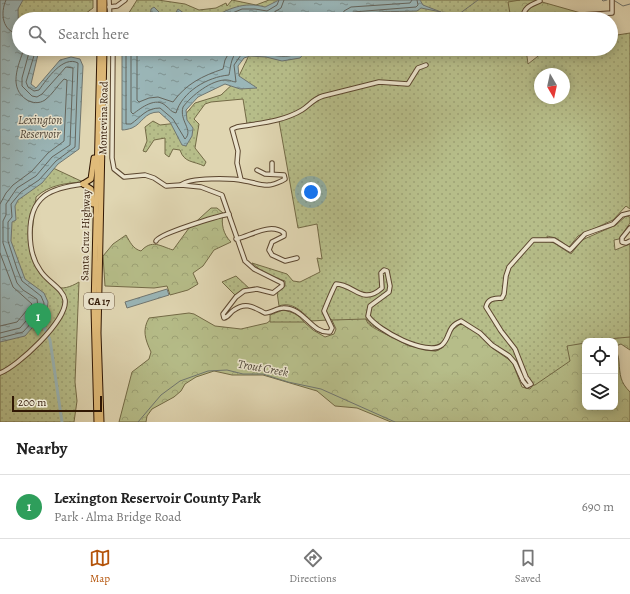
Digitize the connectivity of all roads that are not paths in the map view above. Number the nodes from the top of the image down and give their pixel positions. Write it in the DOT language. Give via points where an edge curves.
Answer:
graph roads {
  1 [pos="100,0"];
  2 [pos="104,0"];
  3 [pos="109,0"];
  4 [pos="125,0"];
  5 [pos="612,0"];
  6 [pos="540,1"];
  7 [pos="109,7"];
  8 [pos="100,12"];
  9 [pos="104,12"];
  10 [pos="109,12"];
  11 [pos="524,12"];
  12 [pos="612,12"];
  13 [pos="100,56"];
  14 [pos="104,56"];
  15 [pos="113,56"];
  16 [pos="426,65"];
  17 [pos="98,120"];
  18 [pos="272,163"];
  19 [pos="257,170"];
  20 [pos="272,174"];
  21 [pos="241,180"];
  22 [pos="83,184"];
  23 [pos="182,185"];
  24 [pos="630,213"];
  25 [pos="229,214"];
  26 [pos="630,228"];
  27 [pos="95,230"];
  28 [pos="236,239"];
  29 [pos="156,241"];
  30 [pos="630,241"];
  31 [pos="297,258"];
  32 [pos="0,373"];
  33 [pos="97,422"];
  34 [pos="101,422"];
  1 -- 8 [label="highway"];
  2 -- 9 [label="highway"];
  3 -- 7 [label="street"];
  4 -- 7 [label="street" via="119,5"];
  5 -- 12 [label="street"];
  6 -- 11 [label="street" via="528,6"];
  7 -- 10 [label="street"];
  13 -- 17 [label="highway, Santa Cruz Highway / CA 17"];
  14 -- 34 [label="highway, Santa Cruz Highway / CA 17" via="98,333"];
  15 -- 23 [label="street, Montevina Road" via="113,167 124,177 145,175 166,186"];
  16 -- 21 [label="street" via="418,68 408,84 380,82 316,98 302,110 278,120 232,129 238,151 237,163"];
  17 -- 22 [label="highway" via="92,176 90,181"];
  17 -- 27 [label="highway, Santa Cruz Highway / CA 17"];
  18 -- 20 [label="street"];
  19 -- 20 [label="street"];
  20 -- 21 [label="street" via="284,175 285,179 269,186"];
  21 -- 23 [label="street" via="192,180"];
  22 -- 27 [label="highway" via="91,191"];
  22 -- 32 [label="street" via="46,194 36,204 31,216 30,243 34,259 42,273 60,291 64,299 64,309 58,320 35,346 19,362"];
  23 -- 25 [label="street, Montevina Road" via="201,187 222,194"];
  24 -- 28 [label="street, Montevina Road" via="622,215 614,224 585,234 570,250 554,240 533,240 509,267 502,298 487,302 486,307 520,359 531,384 527,386 516,363 509,356 461,321 450,327 444,344 436,348 403,340 371,322 368,316 370,306 389,292 387,271 384,270 381,273 382,288 372,294 361,295 341,284 336,284 324,311 332,328 330,332 316,328 302,314 283,308 265,314 257,308 243,306 224,318 224,313 242,292 257,289 273,293 283,284 247,263"];
  25 -- 28 [label="street, Montevina Road"];
  25 -- 29 [label="street" via="160,236"];
  26 -- 30 [label="street" via="622,242"];
  27 -- 33 [label="highway, Santa Cruz Highway / CA 17" via="94,333"];
  28 -- 31 [label="street" via="269,228 281,231 284,236 272,242 269,250 272,255 285,261"];
}
